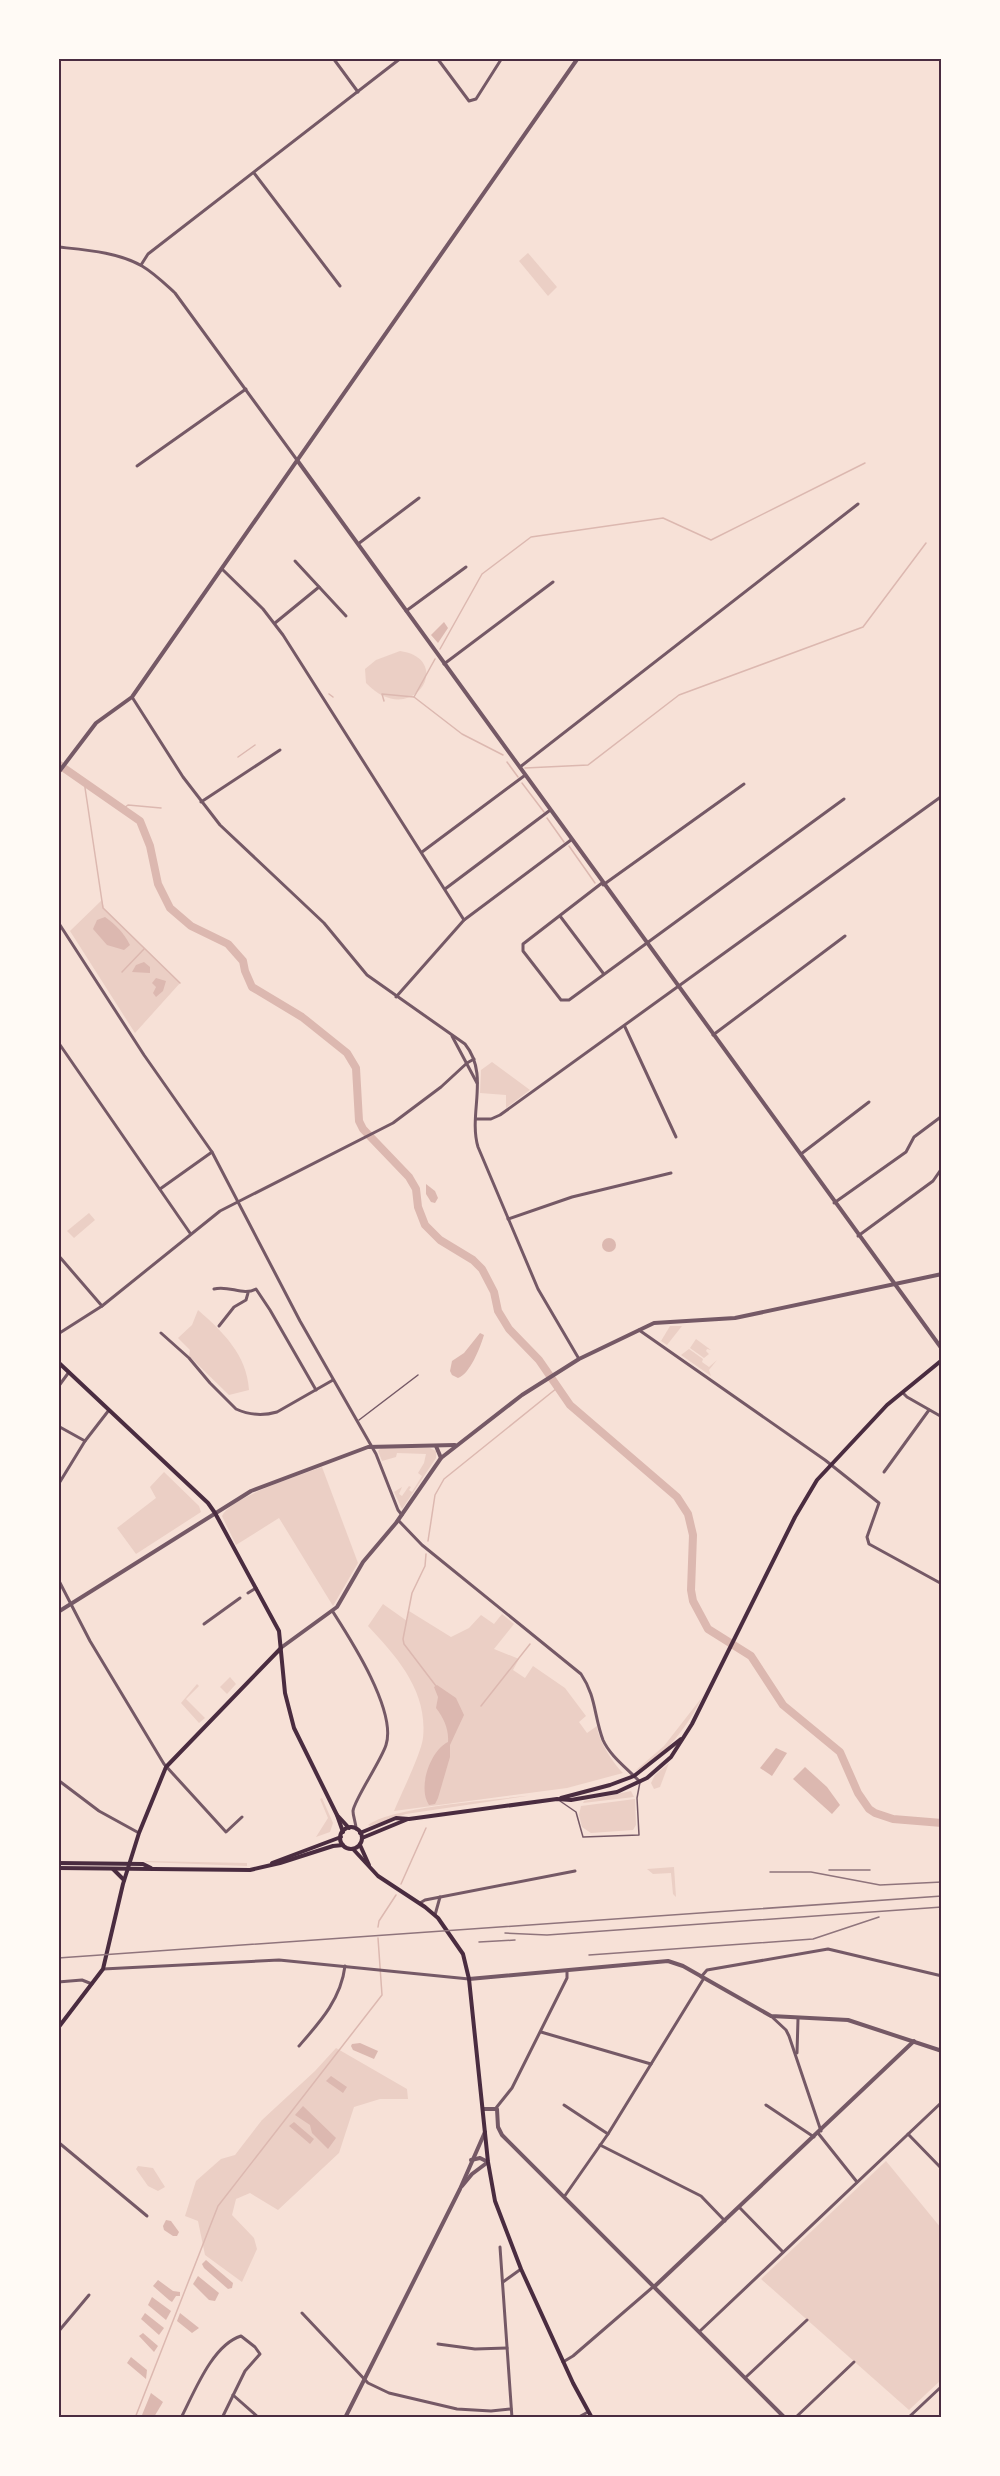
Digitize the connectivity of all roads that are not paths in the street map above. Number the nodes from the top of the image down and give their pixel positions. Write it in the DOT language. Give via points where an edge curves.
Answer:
graph roads {
  1 [pos="333,58"];
  2 [pos="401,58"];
  3 [pos="437,58"];
  4 [pos="502,58"];
  5 [pos="578,58"];
  6 [pos="357,92"];
  7 [pos="254,172"];
  8 [pos="58,247"];
  9 [pos="141,265"];
  10 [pos="339,286"];
  11 [pos="246,389"];
  12 [pos="297,460"];
  13 [pos="137,466"];
  14 [pos="419,498"];
  15 [pos="858,504"];
  16 [pos="358,544"];
  17 [pos="295,561"];
  18 [pos="466,567"];
  19 [pos="222,569"];
  20 [pos="553,582"];
  21 [pos="319,587"];
  22 [pos="406,610"];
  23 [pos="346,616"];
  24 [pos="275,623"];
  25 [pos="444,664"];
  26 [pos="132,698"];
  27 [pos="280,750"];
  28 [pos="519,768"];
  29 [pos="58,773"];
  30 [pos="524,776"];
  31 [pos="744,784"];
  32 [pos="942,796"];
  33 [pos="844,799"];
  34 [pos="201,802"];
  35 [pos="549,811"];
  36 [pos="571,840"];
  37 [pos="422,852"];
  38 [pos="602,884"];
  39 [pos="446,888"];
  40 [pos="560,916"];
  41 [pos="464,921"];
  42 [pos="58,922"];
  43 [pos="845,936"];
  44 [pos="645,942"];
  45 [pos="603,973"];
  46 [pos="679,987"];
  47 [pos="396,997"];
  48 [pos="625,1027"];
  49 [pos="451,1035"];
  50 [pos="713,1035"];
  51 [pos="58,1042"];
  52 [pos="474,1059"];
  53 [pos="466,1063"];
  54 [pos="478,1084"];
  55 [pos="868,1102"];
  56 [pos="942,1116"];
  57 [pos="476,1119"];
  58 [pos="676,1137"];
  59 [pos="212,1152"];
  60 [pos="799,1155"];
  61 [pos="942,1168"];
  62 [pos="671,1173"];
  63 [pos="160,1189"];
  64 [pos="238,1200"];
  65 [pos="834,1203"];
  66 [pos="508,1219"];
  67 [pos="190,1234"];
  68 [pos="858,1236"];
  69 [pos="58,1255"];
  70 [pos="942,1274"];
  71 [pos="893,1283"];
  72 [pos="214,1289"];
  73 [pos="248,1293"];
  74 [pos="102,1306"];
  75 [pos="219,1326"];
  76 [pos="638,1329"];
  77 [pos="161,1333"];
  78 [pos="58,1334"];
  79 [pos="942,1349"];
  80 [pos="579,1359"];
  81 [pos="942,1360"];
  82 [pos="58,1362"];
  83 [pos="69,1372"];
  84 [pos="418,1375"];
  85 [pos="333,1380"];
  86 [pos="58,1387"];
  87 [pos="316,1390"];
  88 [pos="902,1391"];
  89 [pos="109,1410"];
  90 [pos="929,1410"];
  91 [pos="942,1417"];
  92 [pos="357,1422"];
  93 [pos="58,1426"];
  94 [pos="85,1441"];
  95 [pos="456,1445"];
  96 [pos="371,1446"];
  97 [pos="436,1446"];
  98 [pos="441,1458"];
  99 [pos="830,1464"];
  100 [pos="884,1472"];
  101 [pos="58,1485"];
  102 [pos="215,1513"];
  103 [pos="402,1515"];
  104 [pos="398,1520"];
  105 [pos="58,1579"];
  106 [pos="942,1584"];
  107 [pos="256,1588"];
  108 [pos="248,1593"];
  109 [pos="240,1598"];
  110 [pos="70,1604"];
  111 [pos="333,1611"];
  112 [pos="58,1612"];
  113 [pos="204,1624"];
  114 [pos="282,1647"];
  115 [pos="684,1737"];
  116 [pos="166,1767"];
  117 [pos="634,1776"];
  118 [pos="58,1780"];
  119 [pos="640,1782"];
  120 [pos="557,1799"];
  121 [pos="337,1815"];
  122 [pos="242,1817"];
  123 [pos="409,1819"];
  124 [pos="349,1828"];
  125 [pos="356,1829"];
  126 [pos="139,1833"];
  127 [pos="360,1833"];
  128 [pos="342,1835"];
  129 [pos="362,1838"];
  130 [pos="342,1845"];
  131 [pos="360,1845"];
  132 [pos="353,1849"];
  133 [pos="58,1863"];
  134 [pos="130,1863"];
  135 [pos="268,1864"];
  136 [pos="58,1868"];
  137 [pos="151,1868"];
  138 [pos="370,1868"];
  139 [pos="113,1869"];
  140 [pos="128,1869"];
  141 [pos="575,1871"];
  142 [pos="124,1880"];
  143 [pos="440,1897"];
  144 [pos="420,1903"];
  145 [pos="435,1915"];
  146 [pos="345,1966"];
  147 [pos="103,1970"];
  148 [pos="567,1971"];
  149 [pos="942,1976"];
  150 [pos="703,1977"];
  151 [pos="469,1978"];
  152 [pos="58,1982"];
  153 [pos="92,1984"];
  154 [pos="771,2016"];
  155 [pos="798,2019"];
  156 [pos="58,2028"];
  157 [pos="541,2032"];
  158 [pos="915,2041"];
  159 [pos="299,2046"];
  160 [pos="942,2051"];
  161 [pos="797,2054"];
  162 [pos="651,2064"];
  163 [pos="942,2102"];
  164 [pos="564,2105"];
  165 [pos="766,2105"];
  166 [pos="496,2108"];
  167 [pos="483,2109"];
  168 [pos="485,2132"];
  169 [pos="608,2134"];
  170 [pos="818,2134"];
  171 [pos="908,2134"];
  172 [pos="58,2142"];
  173 [pos="600,2145"];
  174 [pos="471,2160"];
  175 [pos="488,2162"];
  176 [pos="479,2169"];
  177 [pos="942,2169"];
  178 [pos="490,2174"];
  179 [pos="857,2182"];
  180 [pos="460,2189"];
  181 [pos="563,2199"];
  182 [pos="739,2207"];
  183 [pos="147,2216"];
  184 [pos="725,2221"];
  185 [pos="500,2247"];
  186 [pos="783,2252"];
  187 [pos="521,2269"];
  188 [pos="503,2282"];
  189 [pos="655,2286"];
  190 [pos="89,2295"];
  191 [pos="302,2313"];
  192 [pos="807,2320"];
  193 [pos="700,2331"];
  194 [pos="58,2332"];
  195 [pos="438,2344"];
  196 [pos="507,2348"];
  197 [pos="563,2362"];
  198 [pos="854,2362"];
  199 [pos="746,2377"];
  200 [pos="364,2379"];
  201 [pos="942,2386"];
  202 [pos="233,2396"];
  203 [pos="511,2409"];
  204 [pos="589,2412"];
  205 [pos="181,2418"];
  206 [pos="222,2418"];
  207 [pos="259,2418"];
  208 [pos="345,2418"];
  209 [pos="512,2418"];
  210 [pos="577,2418"];
  211 [pos="592,2418"];
  212 [pos="785,2418"];
  213 [pos="795,2418"];
  214 [pos="908,2418"];
  1 -- 6 [label="street"];
  2 -- 6 [label="street"];
  3 -- 4 [label="street" via="469,102 477,99"];
  5 -- 12 [label="street"];
  6 -- 7 [label="street"];
  7 -- 9 [label="street" via="148,254"];
  7 -- 10 [label="street"];
  8 -- 9 [label="street" via="108,254"];
  9 -- 11 [label="street" via="175,292"];
  11 -- 12 [label="street"];
  11 -- 13 [label="street"];
  12 -- 16 [label="street"];
  12 -- 19 [label="street"];
  14 -- 16 [label="street"];
  15 -- 28 [label="street"];
  16 -- 22 [label="street"];
  17 -- 21 [label="street"];
  18 -- 22 [label="street"];
  19 -- 24 [label="street"];
  19 -- 26 [label="street"];
  20 -- 25 [label="street"];
  21 -- 23 [label="street"];
  21 -- 24 [label="street"];
  22 -- 25 [label="street"];
  24 -- 37 [label="street"];
  25 -- 28 [label="street"];
  26 -- 29 [label="street" via="96,723"];
  26 -- 34 [label="street"];
  27 -- 34 [label="street"];
  28 -- 30 [label="street"];
  30 -- 35 [label="street"];
  30 -- 37 [label="street"];
  31 -- 38 [label="street"];
  32 -- 46 [label="street"];
  33 -- 44 [label="street"];
  34 -- 47 [label="street" via="243,849 324,923 367,975"];
  35 -- 36 [label="street"];
  35 -- 39 [label="street"];
  36 -- 38 [label="street"];
  36 -- 41 [label="street"];
  37 -- 39 [label="street"];
  38 -- 40 [label="street"];
  38 -- 44 [label="street"];
  39 -- 41 [label="street"];
  40 -- 45 [label="street"];
  40 -- 45 [label="street" via="522,947 558,998 568,1000"];
  41 -- 47 [label="street"];
  42 -- 59 [label="street"];
  43 -- 50 [label="street"];
  44 -- 45 [label="street"];
  44 -- 46 [label="street"];
  46 -- 48 [label="street"];
  46 -- 50 [label="street"];
  47 -- 49 [label="street"];
  48 -- 57 [label="street" via="500,1116"];
  48 -- 58 [label="street"];
  49 -- 52 [label="street" via="465,1044"];
  49 -- 53 [label="street"];
  50 -- 60 [label="street"];
  51 -- 63 [label="street"];
  52 -- 53 [label="street"];
  52 -- 54 [label="street"];
  53 -- 54 [label="street"];
  53 -- 64 [label="street" via="412,1109 375,1132"];
  54 -- 57 [label="street"];
  55 -- 60 [label="street"];
  56 -- 65 [label="street" via="914,1137 906,1152"];
  57 -- 66 [label="street" via="478,1147"];
  59 -- 63 [label="street"];
  59 -- 64 [label="street"];
  60 -- 65 [label="street"];
  61 -- 68 [label="street" via="933,1181"];
  62 -- 66 [label="street" via="572,1197"];
  63 -- 67 [label="street"];
  64 -- 67 [label="street"];
  64 -- 85 [label="street"];
  65 -- 68 [label="street"];
  66 -- 80 [label="street" via="538,1289"];
  67 -- 74 [label="street"];
  68 -- 71 [label="street"];
  69 -- 74 [label="street"];
  70 -- 71 [label="street"];
  71 -- 76 [label="street" via="735,1318 660,1322"];
  71 -- 79 [label="street"];
  72 -- 73 [label="street"];
  73 -- 75 [label="street" via="246,1300 234,1307"];
  73 -- 87 [label="street" via="256,1289"];
  74 -- 78 [label="street"];
  76 -- 80 [label="street"];
  76 -- 99 [label="street"];
  77 -- 87 [label="street" via="242,1412 267,1415"];
  80 -- 95 [label="street" via="538,1384"];
  81 -- 88 [label="main road"];
  82 -- 83 [label="main road"];
  83 -- 86 [label="street"];
  83 -- 89 [label="main road"];
  84 -- 92 [label="lane"];
  85 -- 87 [label="street"];
  85 -- 92 [label="street"];
  88 -- 90 [label="street"];
  88 -- 99 [label="main road"];
  89 -- 94 [label="street"];
  89 -- 102 [label="main road"];
  90 -- 91 [label="street"];
  90 -- 100 [label="street"];
  92 -- 96 [label="street"];
  93 -- 94 [label="street"];
  94 -- 101 [label="street"];
  95 -- 97 [label="street"];
  95 -- 98 [label="street"];
  96 -- 97 [label="street"];
  96 -- 102 [label="street" via="251,1491"];
  96 -- 103 [label="street"];
  97 -- 98 [label="street"];
  98 -- 103 [label="street"];
  99 -- 106 [label="street" via="879,1503 867,1537 869,1544"];
  99 -- 115 [label="main road" via="806,1496"];
  102 -- 107 [label="main road"];
  102 -- 110 [label="street"];
  103 -- 104 [label="street"];
  104 -- 111 [label="street" via="363,1562"];
  104 -- 117 [label="street" via="422,1545 581,1674 593,1696 604,1742"];
  105 -- 110 [label="street"];
  107 -- 108 [label="street"];
  107 -- 114 [label="main road" via="277,1626"];
  109 -- 113 [label="street"];
  110 -- 112 [label="street"];
  110 -- 116 [label="street"];
  111 -- 114 [label="street"];
  111 -- 125 [label="street" via="372,1682 387,1728 386,1746 353,1812"];
  114 -- 116 [label="main road"];
  114 -- 121 [label="main road" via="285,1693 294,1728"];
  115 -- 117 [label="main road"];
  115 -- 119 [label="main road" via="671,1757"];
  116 -- 122 [label="street" via="226,1832"];
  116 -- 126 [label="main road"];
  117 -- 119 [label="street"];
  117 -- 120 [label="main road"];
  118 -- 126 [label="street" via="99,1811"];
  119 -- 120 [label="main road" via="601,1796"];
  119 -- 120 [label="lane" via="639,1835 583,1837 576,1812"];
  120 -- 123 [label="main road"];
  121 -- 124 [label="main road"];
  121 -- 128 [label="main road"];
  123 -- 127 [label="main road" via="396,1818"];
  123 -- 129 [label="main road"];
  124 -- 125 [label="main road"];
  124 -- 128 [label="main road"];
  125 -- 127 [label="main road"];
  126 -- 134 [label="main road"];
  127 -- 129 [label="main road"];
  128 -- 130 [label="main road"];
  128 -- 135 [label="main road"];
  129 -- 131 [label="main road"];
  130 -- 132 [label="main road"];
  130 -- 135 [label="main road"];
  131 -- 132 [label="main road"];
  131 -- 138 [label="main road"];
  132 -- 138 [label="main road"];
  133 -- 134 [label="main road"];
  134 -- 137 [label="main road"];
  134 -- 140 [label="main road"];
  135 -- 137 [label="main road" via="240,1870"];
  136 -- 139 [label="main road"];
  137 -- 140 [label="main road"];
  138 -- 144 [label="main road"];
  139 -- 140 [label="main road"];
  139 -- 142 [label="main road"];
  140 -- 142 [label="main road"];
  141 -- 143 [label="street"];
  142 -- 147 [label="main road"];
  143 -- 144 [label="street"];
  143 -- 145 [label="street"];
  144 -- 145 [label="main road"];
  145 -- 151 [label="main road" via="460,1949"];
  146 -- 147 [label="street" via="279,1960"];
  146 -- 151 [label="street"];
  146 -- 159 [label="street" via="336,2000"];
  147 -- 153 [label="main road"];
  148 -- 150 [label="street" via="668,1961"];
  148 -- 151 [label="street"];
  148 -- 157 [label="street"];
  149 -- 150 [label="street" via="828,1949 707,1970"];
  150 -- 154 [label="street"];
  150 -- 162 [label="street"];
  151 -- 167 [label="main road"];
  152 -- 153 [label="street" via="82,1980"];
  153 -- 156 [label="main road"];
  154 -- 155 [label="street"];
  154 -- 161 [label="street" via="786,2030"];
  155 -- 158 [label="street" via="848,2020"];
  155 -- 161 [label="street"];
  157 -- 162 [label="street"];
  157 -- 166 [label="street" via="512,2088"];
  158 -- 160 [label="street"];
  158 -- 170 [label="street"];
  161 -- 170 [label="street"];
  162 -- 169 [label="street"];
  163 -- 171 [label="street"];
  164 -- 169 [label="street"];
  165 -- 170 [label="street"];
  166 -- 167 [label="street"];
  166 -- 181 [label="street" via="502,2135"];
  167 -- 168 [label="main road"];
  168 -- 174 [label="street"];
  168 -- 175 [label="main road"];
  169 -- 173 [label="street"];
  170 -- 179 [label="street"];
  170 -- 182 [label="street"];
  171 -- 177 [label="street"];
  171 -- 179 [label="street"];
  172 -- 183 [label="street"];
  173 -- 181 [label="street"];
  173 -- 184 [label="street" via="701,2196"];
  174 -- 175 [label="street" via="480,2158"];
  174 -- 180 [label="street"];
  175 -- 176 [label="street"];
  175 -- 178 [label="main road"];
  176 -- 178 [label="street"];
  176 -- 180 [label="street"];
  178 -- 187 [label="main road" via="499,2215"];
  179 -- 186 [label="street"];
  180 -- 200 [label="street"];
  181 -- 189 [label="street"];
  182 -- 184 [label="street"];
  182 -- 186 [label="street"];
  184 -- 189 [label="street"];
  185 -- 188 [label="street"];
  186 -- 193 [label="street"];
  187 -- 188 [label="street"];
  187 -- 197 [label="main road"];
  188 -- 196 [label="street"];
  189 -- 193 [label="street"];
  189 -- 197 [label="street"];
  190 -- 194 [label="street"];
  191 -- 200 [label="street"];
  192 -- 199 [label="street"];
  193 -- 199 [label="street"];
  195 -- 196 [label="street"];
  196 -- 203 [label="street"];
  197 -- 204 [label="main road"];
  198 -- 213 [label="street"];
  199 -- 212 [label="street"];
  200 -- 203 [label="street" via="389,2393 439,2406"];
  200 -- 208 [label="street"];
  201 -- 214 [label="street"];
  202 -- 205 [label="street" via="245,2371 260,2354 241,2336 212,2360"];
  202 -- 206 [label="street"];
  202 -- 207 [label="street"];
  203 -- 209 [label="street"];
  204 -- 210 [label="street"];
  204 -- 211 [label="main road"];
}
